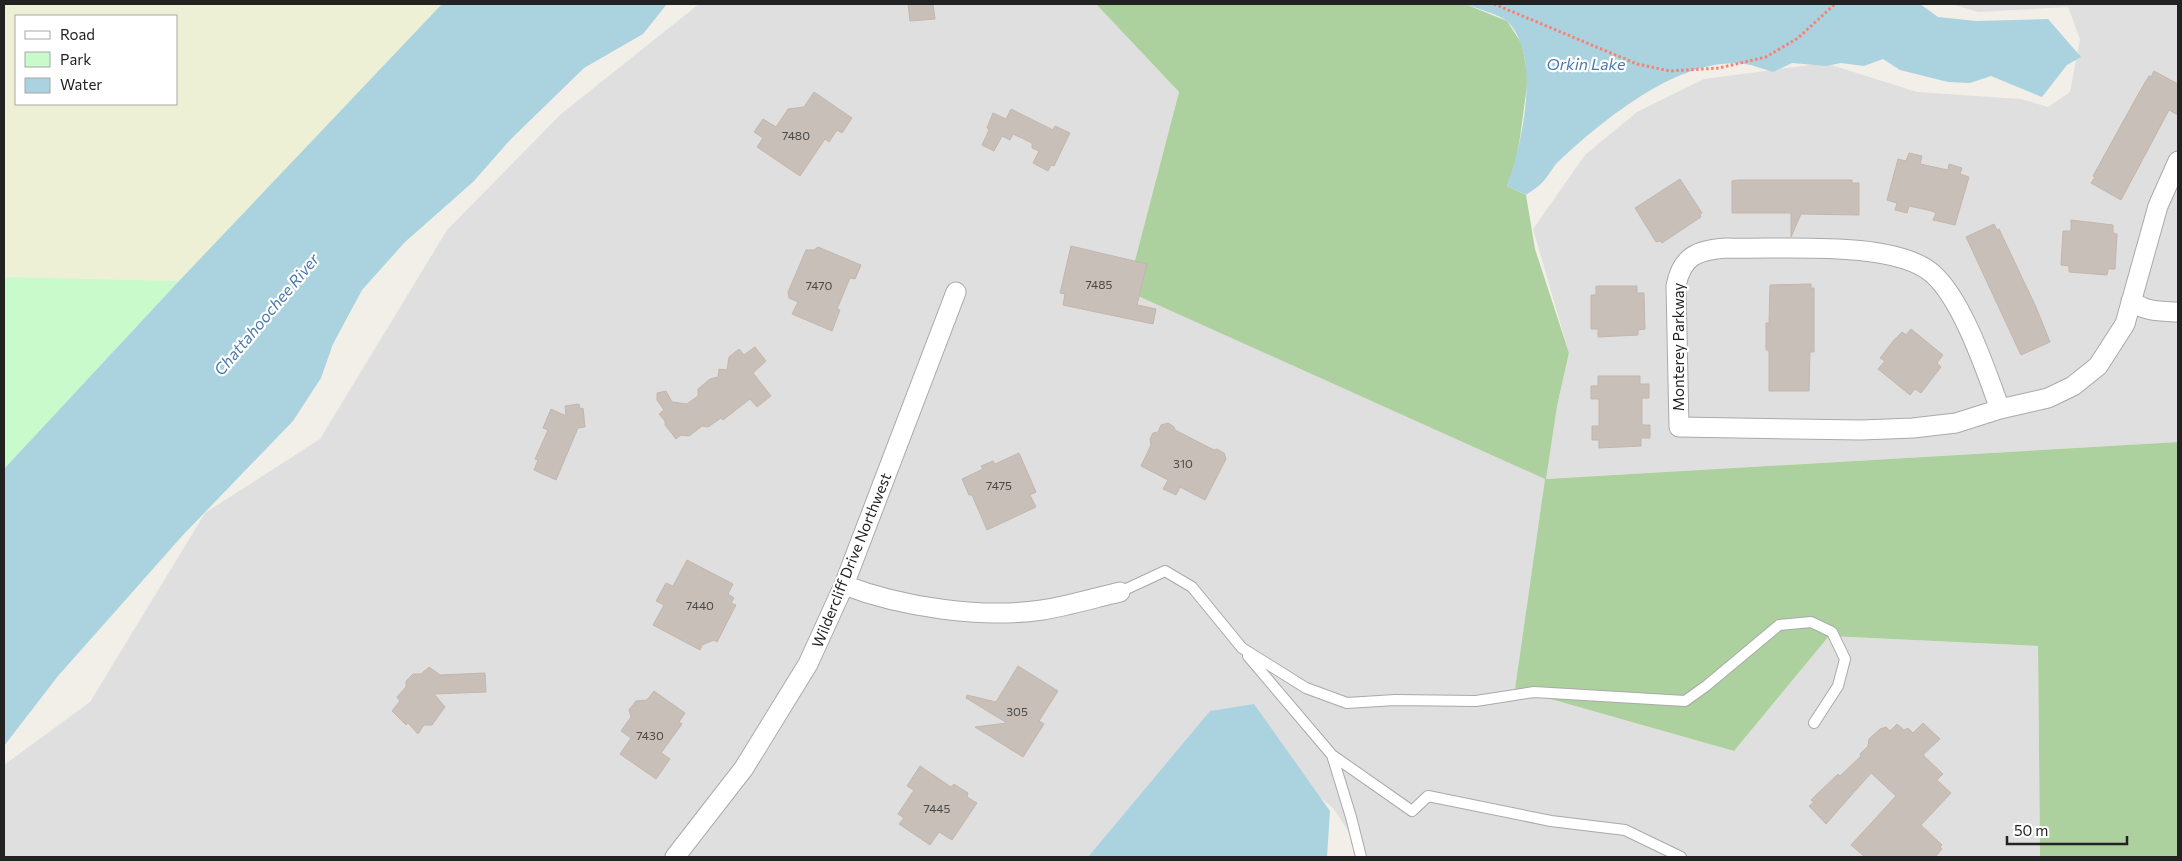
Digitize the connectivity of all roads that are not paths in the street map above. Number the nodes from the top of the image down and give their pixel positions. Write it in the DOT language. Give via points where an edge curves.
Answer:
graph roads {
  1 [pos="2178,160"];
  2 [pos="956,292"];
  3 [pos="2131,301"];
  4 [pos="2178,312"];
  5 [pos="2000,409"];
  6 [pos="844,585"];
  7 [pos="1120,592"];
  8 [pos="1242,648"];
  9 [pos="1814,723"];
  10 [pos="1332,756"];
  11 [pos="675,857"];
  12 [pos="1361,857"];
  13 [pos="1681,857"];
  1 -- 3 [label="street, Monterey Parkway" via="2158,206"];
  2 -- 6 [label="street, Wildercliff Drive Northwest"];
  3 -- 4 [label="street" via="2152,311"];
  3 -- 5 [label="street, Monterey Parkway" via="2117,340 2085,378 2048,398"];
  5 -- 5 [label="street, Monterey Parkway" via="1956,422 1914,428 1678,427 1676,286 1679,272 1687,260 1697,254 1726,248 1848,250 1892,255 1915,262 1948,291 1977,348"];
  6 -- 7 [label="street" via="872,596 991,614 1042,610"];
  6 -- 11 [label="street, Wildercliff Drive Northwest" via="808,664 780,711 744,768"];
  7 -- 8 [label="lane" via="1165,571 1192,587"];
  8 -- 9 [label="lane" via="1306,688 1347,703 1476,701 1534,692 1685,701 1779,625 1811,622 1832,632 1845,659 1838,686"];
  8 -- 10 [label="lane"];
  10 -- 12 [label="lane"];
  10 -- 13 [label="lane" via="1412,811 1428,796 1551,820 1626,830"];
}
